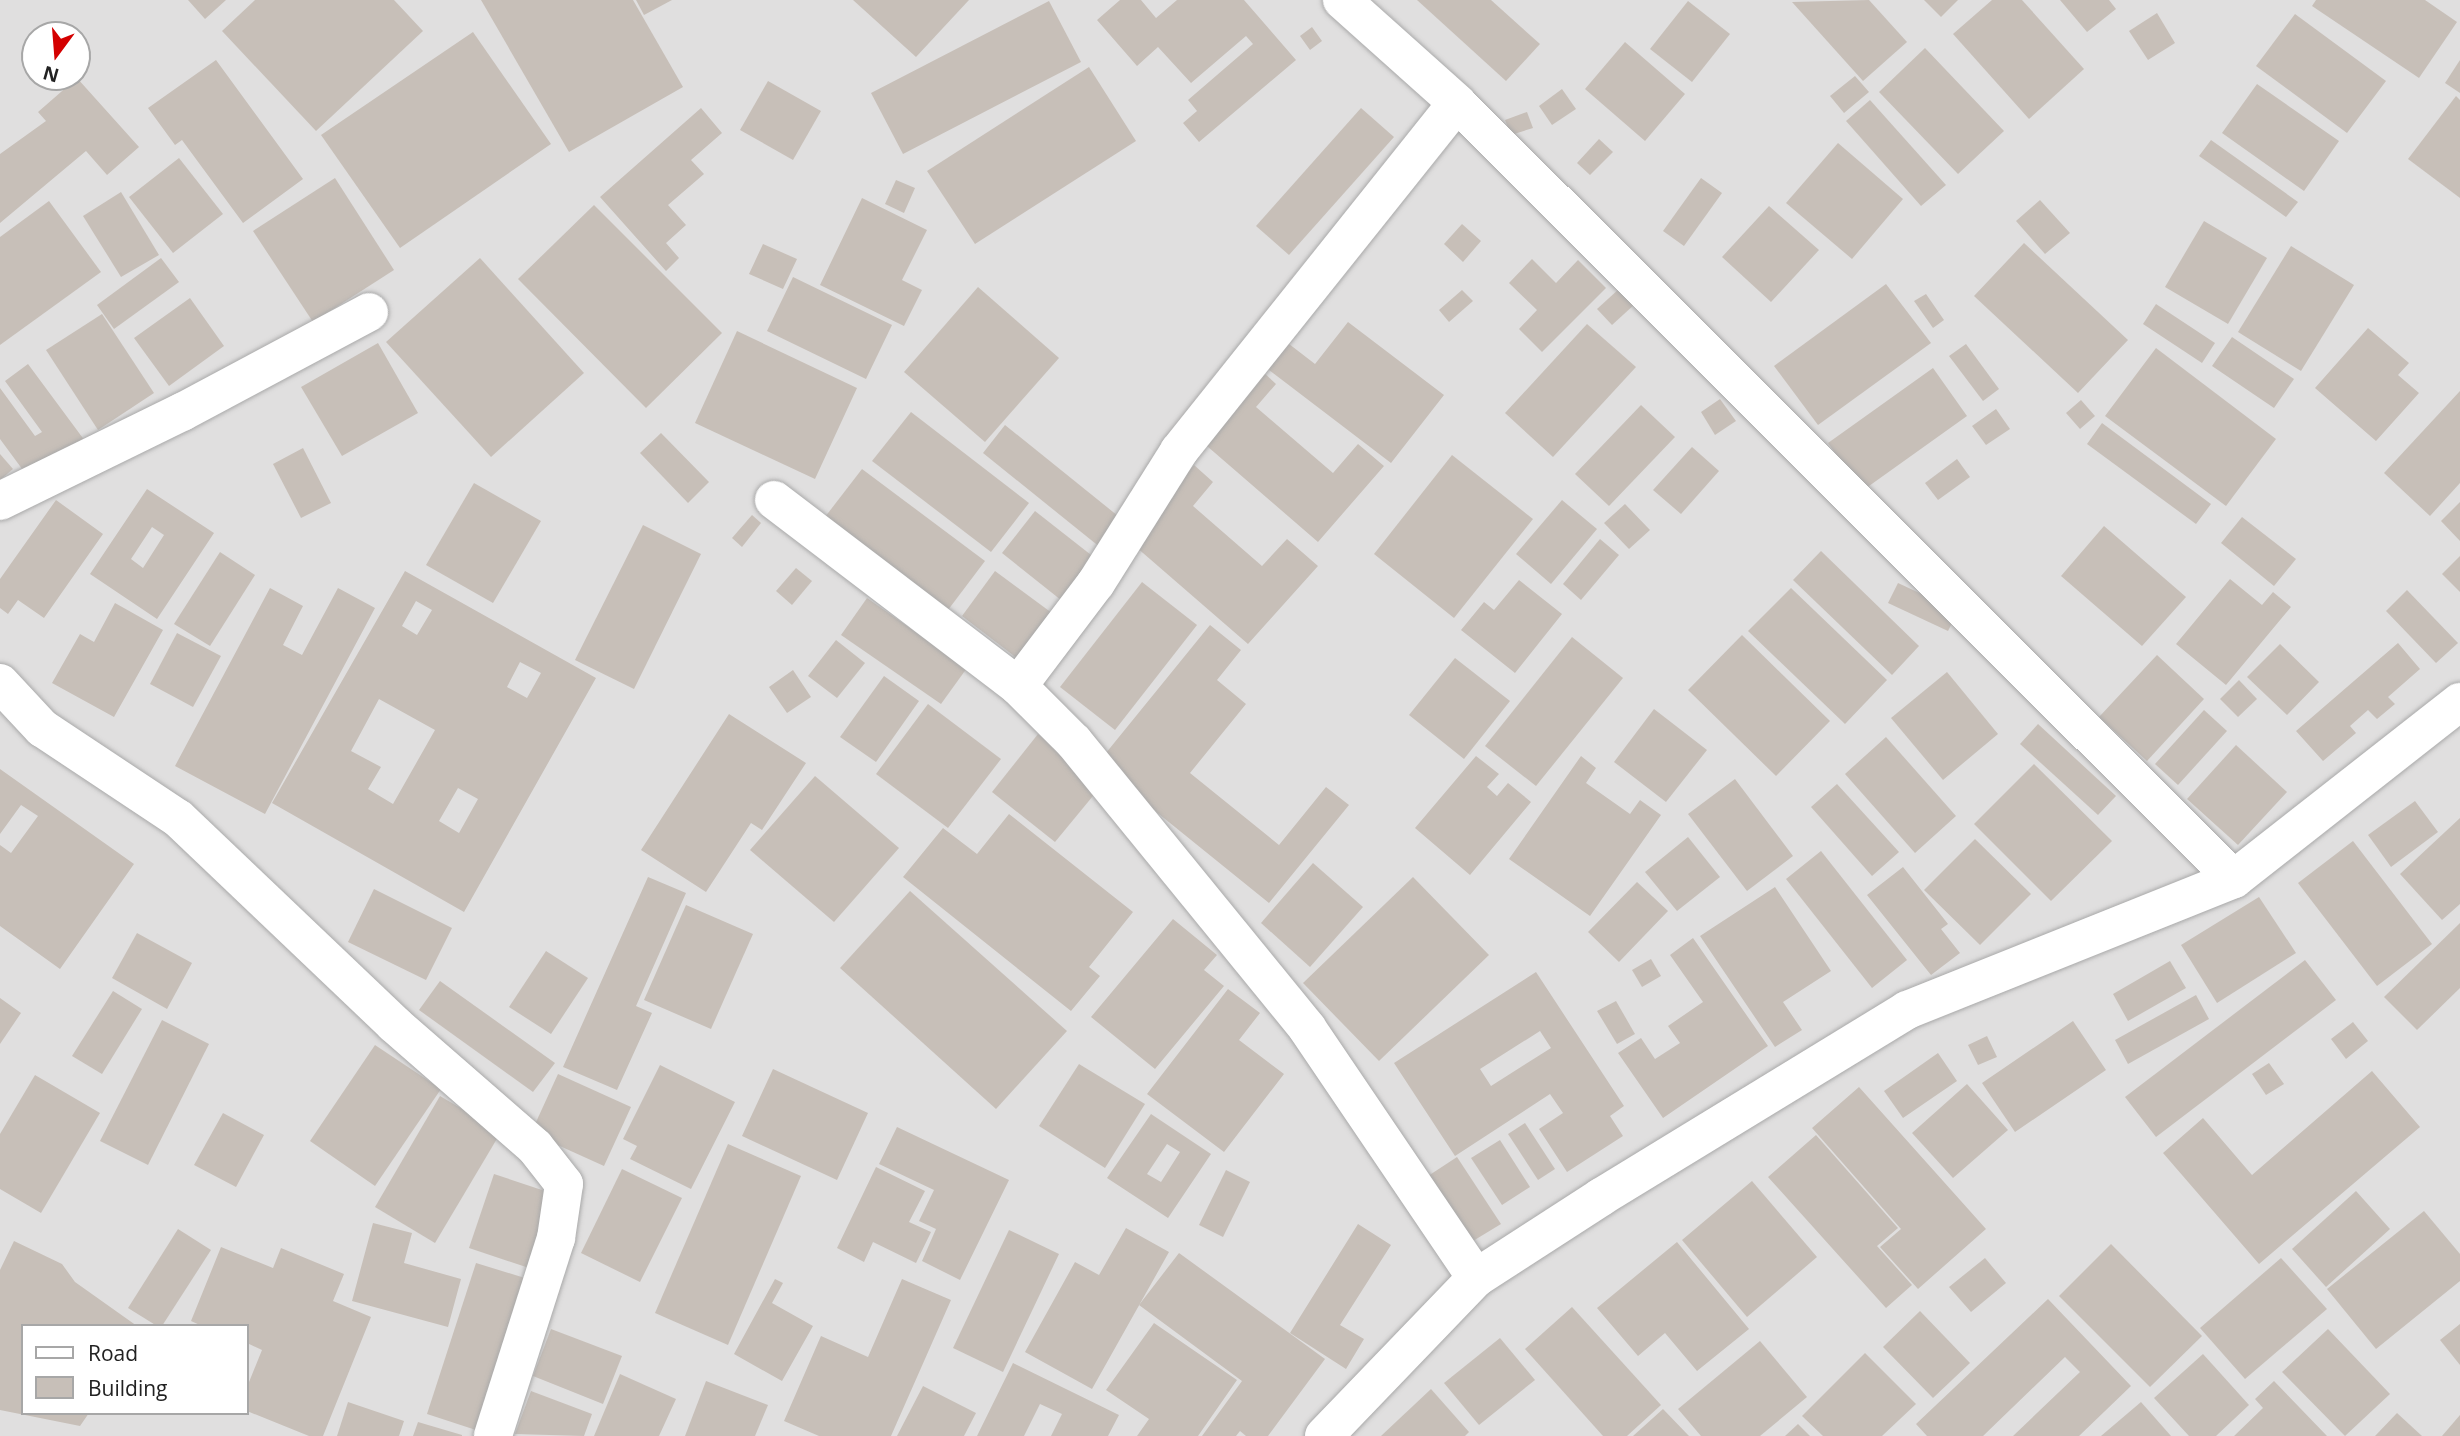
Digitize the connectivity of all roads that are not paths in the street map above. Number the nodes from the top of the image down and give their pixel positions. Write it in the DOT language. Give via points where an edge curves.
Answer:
graph roads {
  1 [pos="1342,0"];
  2 [pos="1457,103"];
  3 [pos="369,312"];
  4 [pos="774,500"];
  5 [pos="0,501"];
  6 [pos="0,683"];
  7 [pos="1018,686"];
  8 [pos="2460,702"];
  9 [pos="2234,879"];
  10 [pos="1476,1278"];
  11 [pos="493,1436"];
  12 [pos="1324,1436"];
  1 -- 2 [label="street"];
  2 -- 7 [label="street" via="1179,451 1096,583"];
  2 -- 9 [label="street"];
  3 -- 5 [label="street" via="194,406"];
  4 -- 7 [label="street"];
  6 -- 11 [label="street" via="42,728 179,819 263,904 535,1147 564,1184 556,1238"];
  7 -- 10 [label="street" via="1074,742 1307,1028"];
  8 -- 9 [label="street"];
  9 -- 10 [label="street" via="1907,1010"];
  10 -- 12 [label="street"];
}
